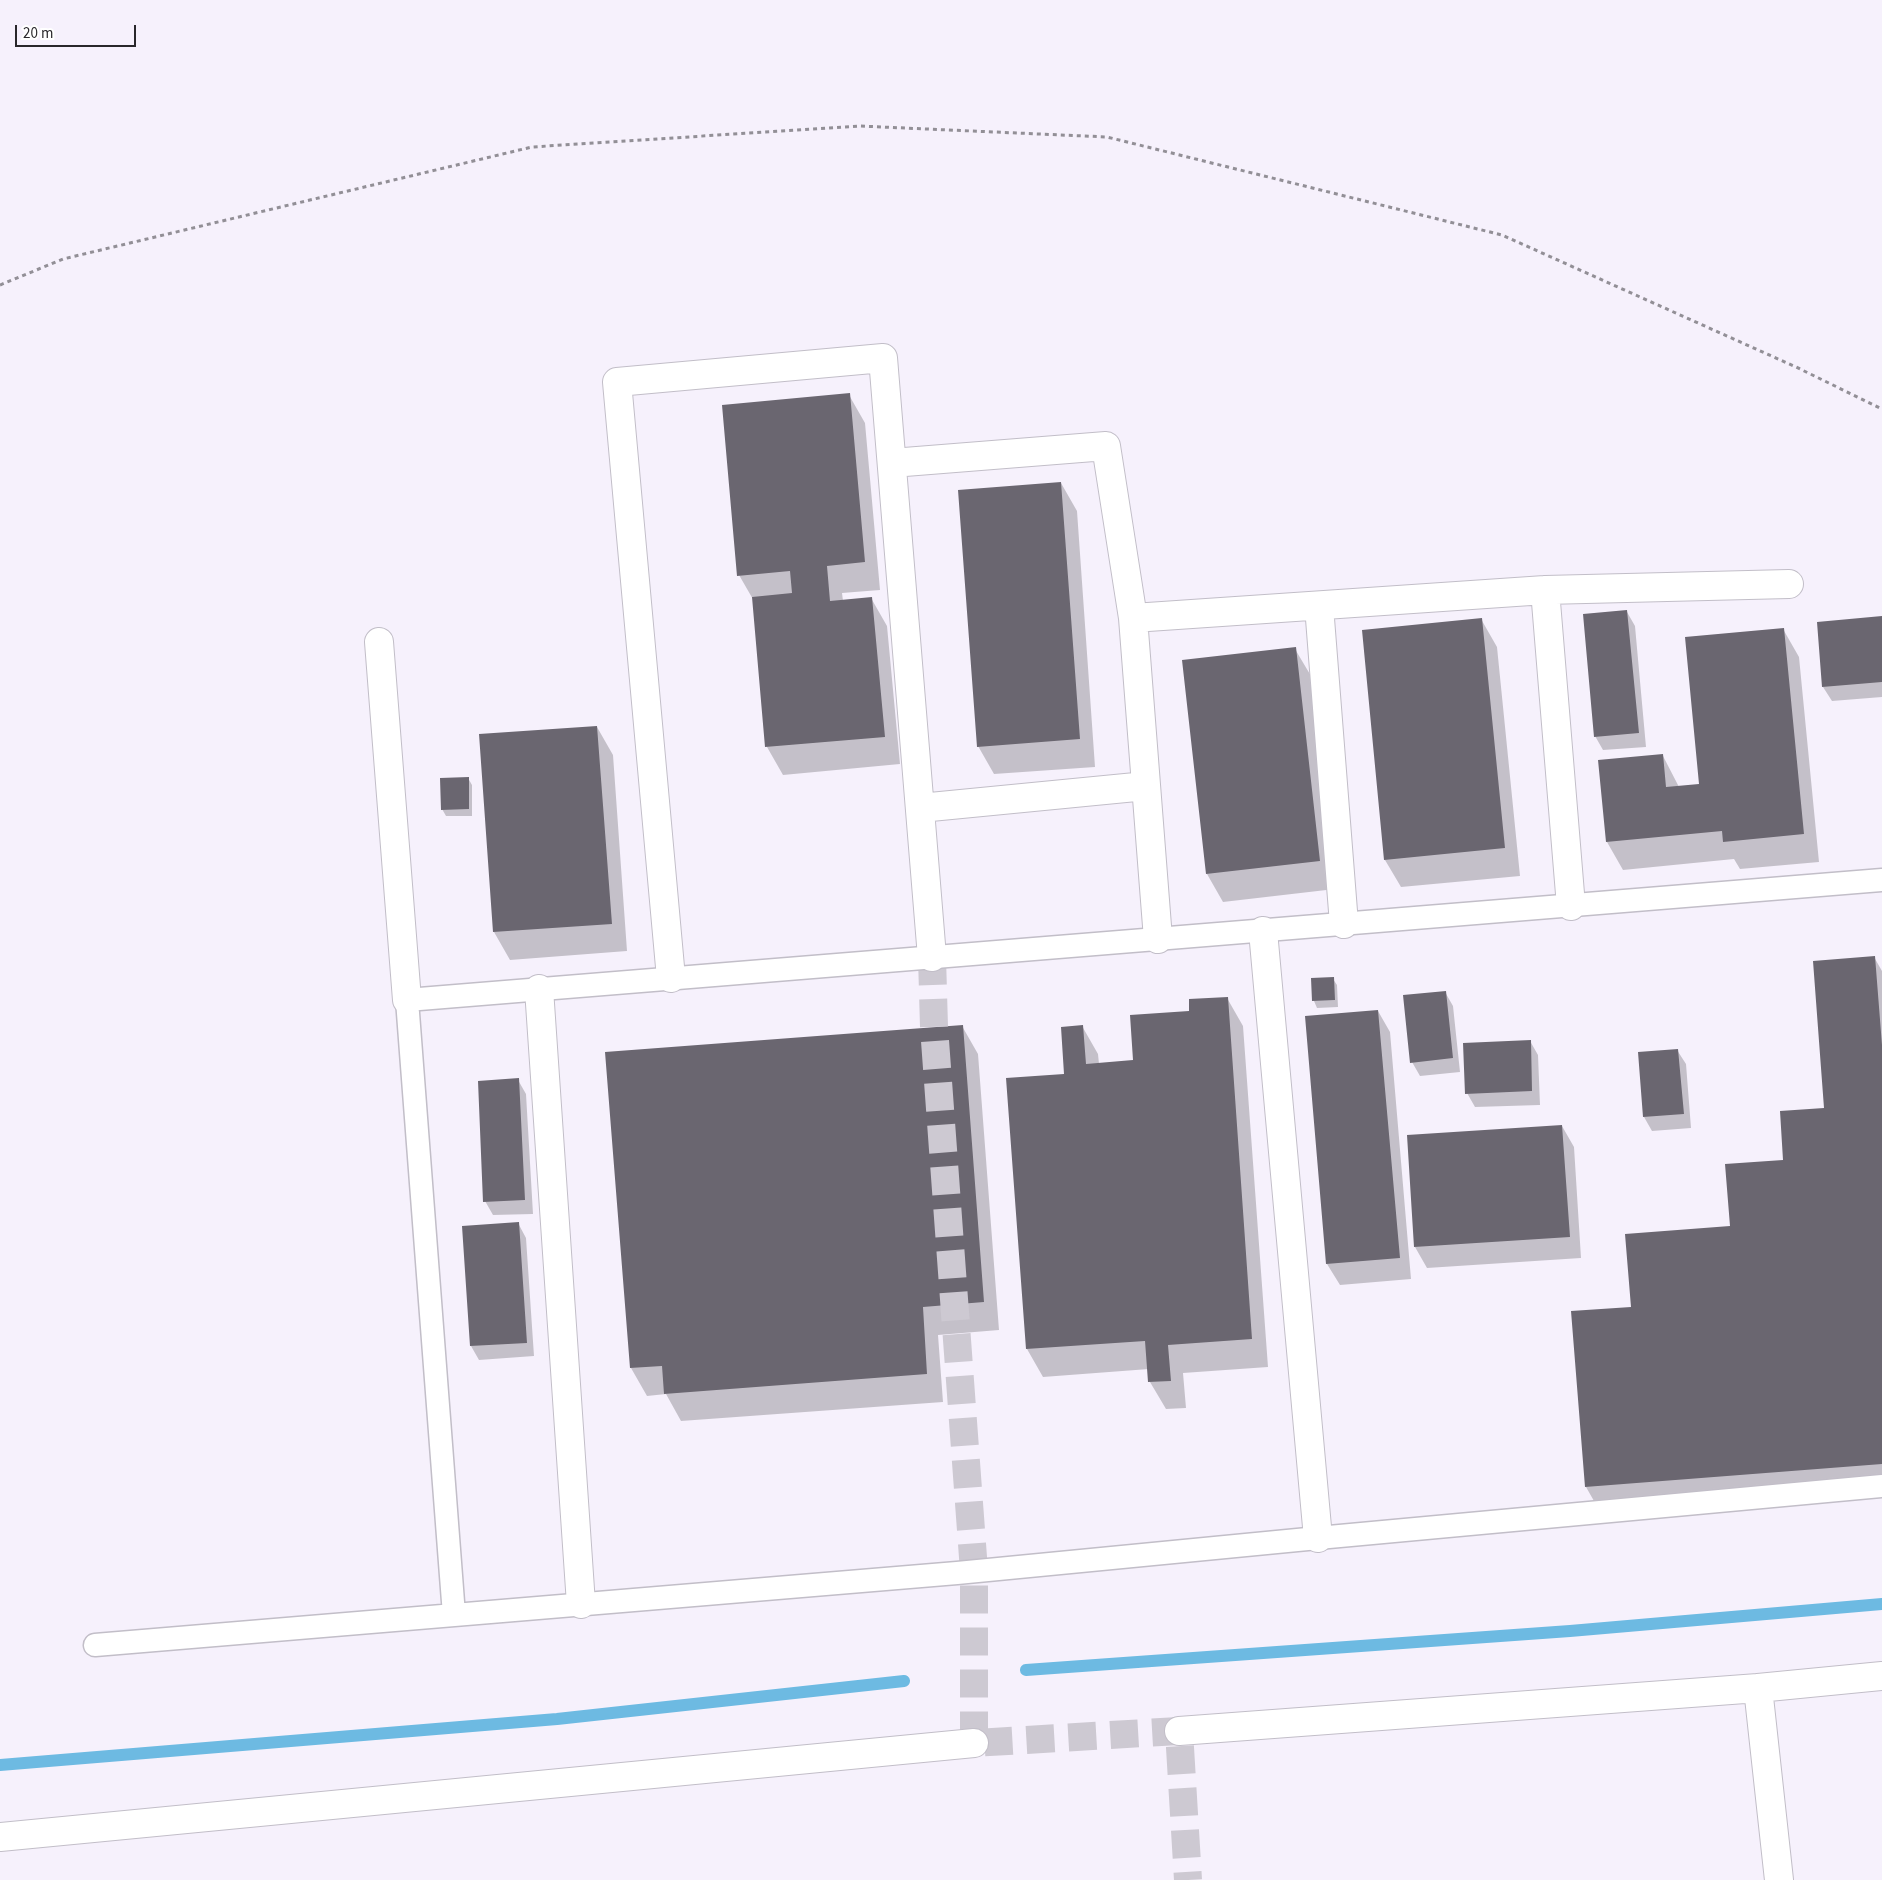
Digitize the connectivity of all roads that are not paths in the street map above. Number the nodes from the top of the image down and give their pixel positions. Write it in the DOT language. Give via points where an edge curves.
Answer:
graph roads {
  1 [pos="892,463"];
  2 [pos="1789,584"];
  3 [pos="1545,590"];
  4 [pos="1319,606"];
  5 [pos="1133,618"];
  6 [pos="379,642"];
  7 [pos="1146,786"];
  8 [pos="920,808"];
  9 [pos="1882,880"];
  10 [pos="1570,906"];
  11 [pos="1344,924"];
  12 [pos="1263,930"];
  13 [pos="1158,939"];
  14 [pos="932,957"];
  15 [pos="671,978"];
  16 [pos="539,989"];
  17 [pos="407,1000"];
  18 [pos="1882,1486"];
  19 [pos="1318,1538"];
  20 [pos="581,1604"];
  21 [pos="454,1615"];
  22 [pos="95,1645"];
  23 [pos="1882,1676"];
  24 [pos="1758,1688"];
  25 [pos="1179,1731"];
  26 [pos="974,1744"];
  27 [pos="0,1837"];
  28 [pos="1779,1880"];
  1 -- 5 [label="street" via="1106,446"];
  1 -- 8 [label="street"];
  1 -- 15 [label="street" via="883,358 617,382"];
  2 -- 3 [label="street"];
  3 -- 4 [label="street"];
  3 -- 10 [label="street"];
  4 -- 5 [label="street"];
  4 -- 11 [label="street"];
  5 -- 7 [label="street"];
  6 -- 17 [label="street"];
  7 -- 8 [label="street"];
  7 -- 13 [label="street"];
  8 -- 14 [label="street"];
  9 -- 10 [label="lane"];
  10 -- 11 [label="lane"];
  11 -- 12 [label="lane"];
  12 -- 13 [label="lane"];
  12 -- 19 [label="street"];
  13 -- 14 [label="lane"];
  14 -- 15 [label="lane"];
  15 -- 16 [label="lane"];
  16 -- 17 [label="lane"];
  16 -- 20 [label="street"];
  17 -- 21 [label="lane"];
  18 -- 19 [label="lane"];
  19 -- 20 [label="lane" via="958,1573"];
  20 -- 21 [label="lane"];
  21 -- 22 [label="lane"];
  23 -- 24 [label="street"];
  24 -- 25 [label="street"];
  24 -- 28 [label="street"];
  26 -- 27 [label="street"];
}
